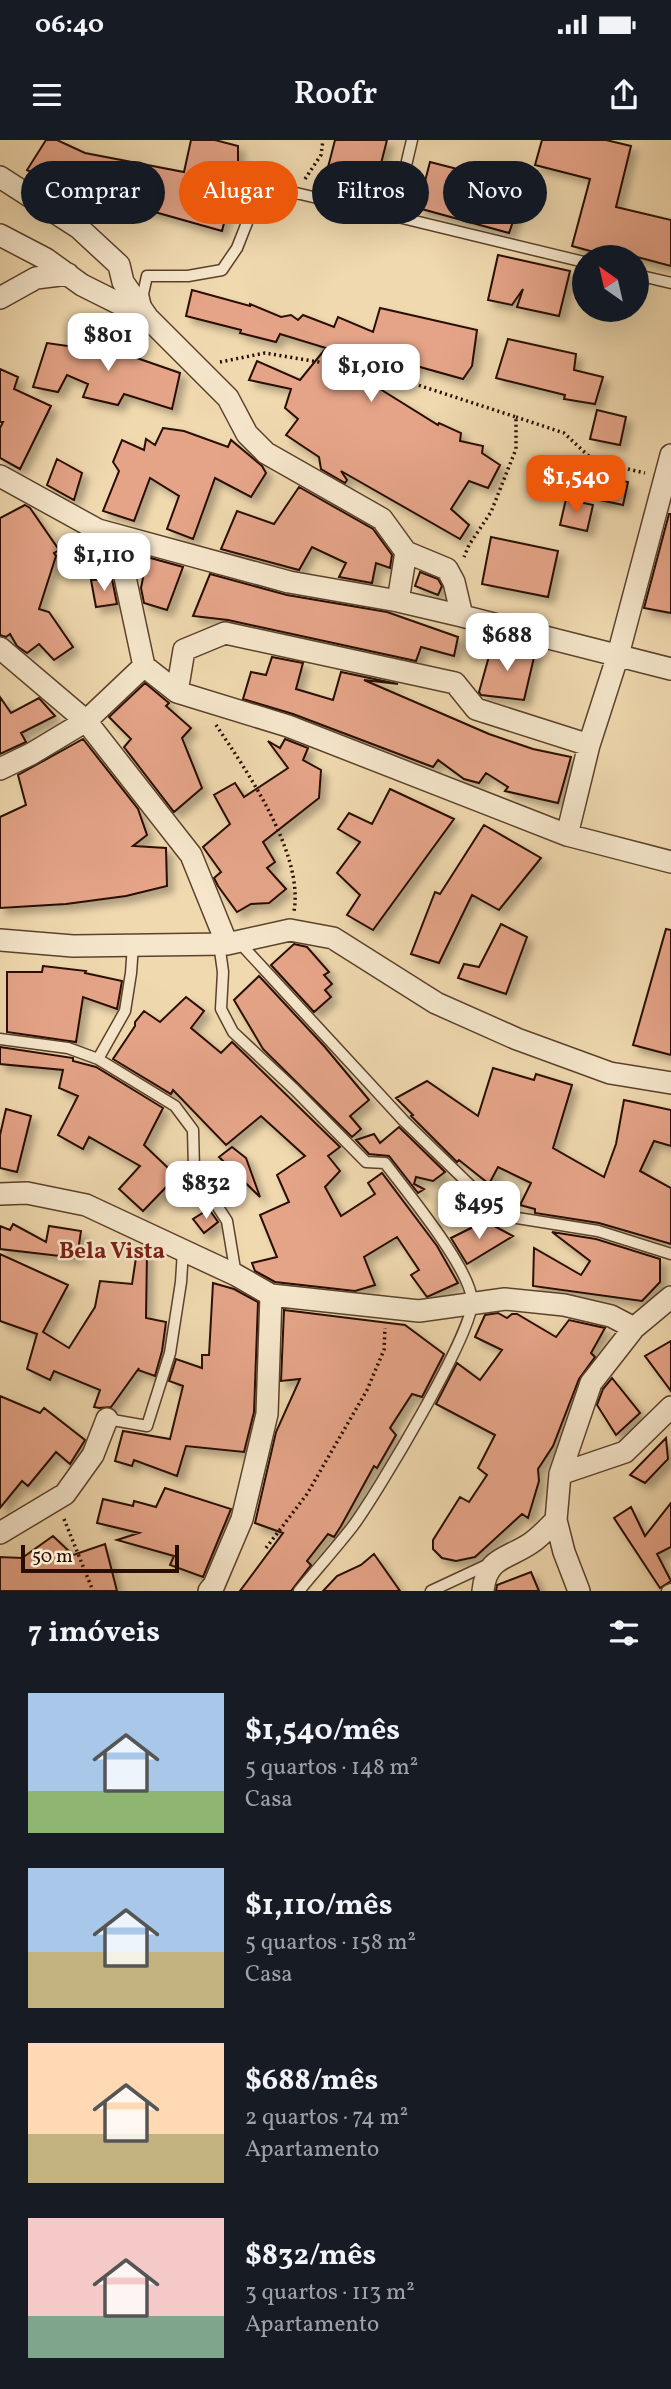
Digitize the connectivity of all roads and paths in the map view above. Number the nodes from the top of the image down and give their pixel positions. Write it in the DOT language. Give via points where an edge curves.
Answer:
graph roads {
  1 [pos="323,140"];
  2 [pos="412,140"];
  3 [pos="407,161"];
  4 [pos="0,177"];
  5 [pos="298,189"];
  6 [pos="246,224"];
  7 [pos="427,224"];
  8 [pos="0,235"];
  9 [pos="572,259"];
  10 [pos="68,274"];
  11 [pos="649,278"];
  12 [pos="671,283"];
  13 [pos="0,298"];
  14 [pos="148,318"];
  15 [pos="198,366"];
  16 [pos="516,417"];
  17 [pos="671,455"];
  18 [pos="0,476"];
  19 [pos="665,478"];
  20 [pos="116,535"];
  21 [pos="406,552"];
  22 [pos="454,582"];
  23 [pos="398,601"];
  24 [pos="462,616"];
  25 [pos="0,648"];
  26 [pos="618,655"];
  27 [pos="144,666"];
  28 [pos="671,669"];
  29 [pos="177,692"];
  30 [pos="86,721"];
  31 [pos="215,724"];
  32 [pos="589,745"];
  33 [pos="0,769"];
  34 [pos="567,835"];
  35 [pos="671,862"];
  36 [pos="290,930"];
  37 [pos="0,940"];
  38 [pos="228,943"];
  39 [pos="132,945"];
  40 [pos="0,1039"];
  41 [pos="98,1059"];
  42 [pos="671,1083"];
  43 [pos="0,1194"];
  44 [pos="183,1251"];
  45 [pos="671,1254"];
  46 [pos="236,1275"];
  47 [pos="271,1295"];
  48 [pos="671,1297"];
  49 [pos="473,1302"];
  50 [pos="386,1307"];
  51 [pos="634,1328"];
  52 [pos="671,1407"];
  53 [pos="107,1419"];
  54 [pos="560,1474"];
  55 [pos="40,1509"];
  56 [pos="556,1520"];
  57 [pos="0,1533"];
  58 [pos="266,1548"];
  59 [pos="497,1560"];
  60 [pos="93,1591"];
  61 [pos="209,1591"];
  62 [pos="299,1591"];
  63 [pos="431,1591"];
  64 [pos="483,1591"];
  65 [pos="579,1591"];
  1 -- 5 [label="path" via="321,155"];
  2 -- 3 [label="lane"];
  4 -- 14 [label="street" via="79,228 119,265 123,282"];
  6 -- 14 [label="lane" via="222,270 147,276 143,294"];
  7 -- 9 [label="lane"];
  8 -- 10 [label="street"];
  10 -- 13 [label="street" via="36,278"];
  10 -- 14 [label="street"];
  11 -- 12 [label="lane"];
  14 -- 15 [label="street"];
  15 -- 16 [label="path" via="265,353 377,372"];
  15 -- 21 [label="street" via="228,398 247,434 266,453 382,519"];
  16 -- 19 [label="path" via="564,433 594,461"];
  16 -- 22 [label="path" via="516,449 491,512 469,545"];
  17 -- 19 [label="street"];
  18 -- 20 [label="street" via="98,530"];
  19 -- 26 [label="street"];
  20 -- 23 [label="street" via="289,582"];
  20 -- 27 [label="street"];
  21 -- 22 [label="street" via="447,569"];
  21 -- 23 [label="street"];
  22 -- 24 [label="street"];
  23 -- 24 [label="street"];
  24 -- 26 [label="street"];
  25 -- 30 [label="street"];
  26 -- 28 [label="street"];
  26 -- 32 [label="street"];
  27 -- 29 [label="street"];
  27 -- 30 [label="street"];
  29 -- 32 [label="street" via="184,650 225,633 455,683 476,709"];
  29 -- 34 [label="street" via="288,726"];
  30 -- 33 [label="street"];
  30 -- 38 [label="street" via="191,855"];
  31 -- 36 [label="path" via="240,761 288,855 296,902"];
  32 -- 34 [label="street"];
  34 -- 35 [label="street"];
  36 -- 38 [label="street"];
  36 -- 42 [label="street" via="333,938 436,1003 517,1039 610,1073"];
  37 -- 39 [label="street"];
  38 -- 39 [label="street"];
  38 -- 45 [label="lane" via="476,1191 511,1217 598,1231"];
  38 -- 49 [label="lane" via="221,1009 233,1032 366,1162 385,1164 465,1276"];
  39 -- 41 [label="lane" via="125,1012"];
  40 -- 41 [label="lane" via="68,1048"];
  41 -- 46 [label="lane" via="175,1106 193,1130 194,1170 227,1221"];
  43 -- 44 [label="street" via="27,1193 86,1205"];
  44 -- 46 [label="street"];
  44 -- 53 [label="lane" via="170,1353 147,1426"];
  46 -- 47 [label="street"];
  47 -- 50 [label="street"];
  47 -- 61 [label="street" via="267,1414 242,1519"];
  48 -- 51 [label="street"];
  49 -- 50 [label="street" via="419,1311"];
  49 -- 51 [label="street" via="505,1299 564,1305 611,1315"];
  49 -- 62 [label="lane" via="461,1340 393,1462 354,1525"];
  50 -- 58 [label="path" via="384,1350 367,1390 307,1494"];
  51 -- 54 [label="street" via="591,1383"];
  52 -- 54 [label="street" via="625,1452"];
  53 -- 55 [label="street" via="93,1455 65,1494"];
  54 -- 56 [label="street"];
  55 -- 57 [label="street"];
  55 -- 60 [label="path" via="63,1518"];
  56 -- 59 [label="street" via="532,1543"];
  56 -- 65 [label="street"];
  59 -- 63 [label="lane"];
  59 -- 64 [label="street" via="484,1579"];
}
